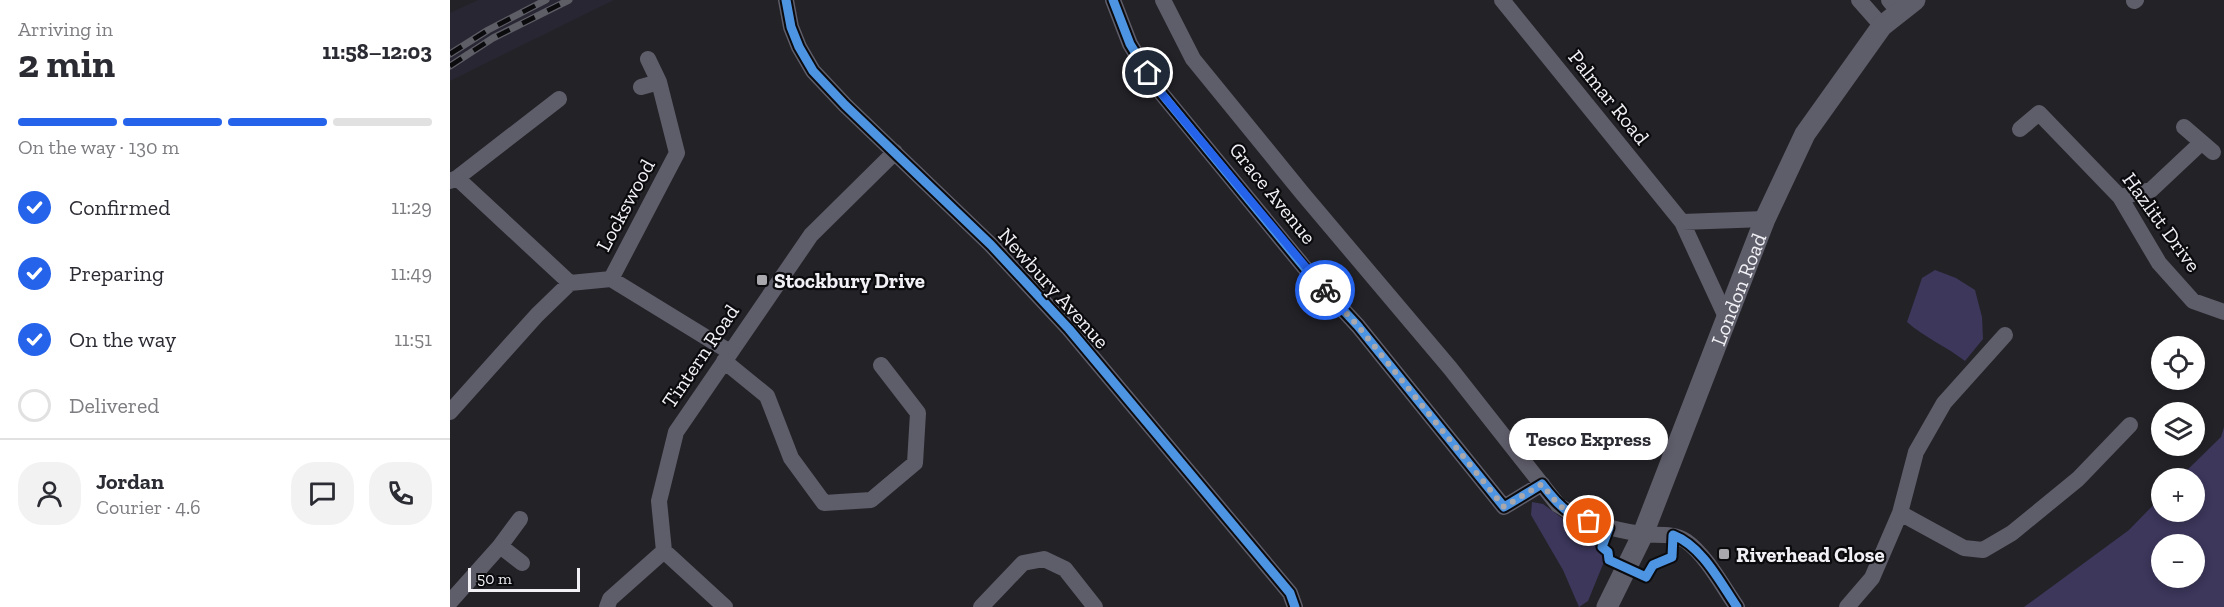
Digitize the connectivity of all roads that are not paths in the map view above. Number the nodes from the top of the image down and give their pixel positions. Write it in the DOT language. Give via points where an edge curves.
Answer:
graph roads {
  1 [pos="786,0"];
  2 [pos="1113,0"];
  3 [pos="1163,0"];
  4 [pos="1502,0"];
  5 [pos="1859,0"];
  6 [pos="1901,4"];
  7 [pos="1882,26"];
  8 [pos="648,60"];
  9 [pos="659,82"];
  10 [pos="641,87"];
  11 [pos="559,99"];
  12 [pos="2184,127"];
  13 [pos="2020,129"];
  14 [pos="895,152"];
  15 [pos="453,180"];
  16 [pos="2120,197"];
  17 [pos="1765,219"];
  18 [pos="1682,222"];
  19 [pos="611,279"];
  20 [pos="570,284"];
  21 [pos="2224,312"];
  22 [pos="1726,317"];
  23 [pos="2005,335"];
  24 [pos="727,356"];
  25 [pos="881,365"];
  26 [pos="450,412"];
  27 [pos="2130,425"];
  28 [pos="1542,484"];
  29 [pos="1900,513"];
  30 [pos="520,519"];
  31 [pos="1643,534"];
  32 [pos="500,546"];
  33 [pos="664,551"];
  34 [pos="522,563"];
  35 [pos="450,602"];
  36 [pos="607,607"];
  37 [pos="724,607"];
  38 [pos="981,607"];
  39 [pos="1095,607"];
  40 [pos="1295,607"];
  41 [pos="1607,607"];
  42 [pos="1737,607"];
  43 [pos="1847,607"];
  1 -- 14 [label="street, Newbury Avenue" via="791,27 813,71"];
  2 -- 28 [label="street, Grace Avenue" via="1130,44 1157,88 1309,273 1358,326 1504,507"];
  3 -- 28 [label="street, Grace Avenue" via="1193,59"];
  4 -- 18 [label="street, Palmar Road"];
  5 -- 7 [label="street"];
  6 -- 7 [label="main road, London Road"];
  7 -- 17 [label="main road, London Road" via="1805,134"];
  8 -- 9 [label="street, Lockswood"];
  9 -- 10 [label="street"];
  9 -- 19 [label="street, Lockswood" via="677,153"];
  11 -- 15 [label="street"];
  12 -- 16 [label="street" via="2207,147 2151,190"];
  13 -- 16 [label="street, Hazlitt Drive" via="2039,113"];
  14 -- 24 [label="street, Tintern Road" via="811,236"];
  14 -- 40 [label="street, Newbury Avenue" via="991,244 1069,329 1290,593"];
  15 -- 20 [label="street"];
  16 -- 21 [label="street, Hazlitt Drive" via="2159,263 2193,301"];
  17 -- 18 [label="street"];
  17 -- 22 [label="main road, London Road"];
  18 -- 22 [label="street, Palmar Road"];
  19 -- 20 [label="street"];
  19 -- 24 [label="street"];
  20 -- 26 [label="street"];
  22 -- 31 [label="main road, London Road"];
  23 -- 29 [label="street" via="1944,403 1916,452"];
  24 -- 25 [label="street" via="767,396 791,458 825,503 871,500 915,463 918,413"];
  24 -- 33 [label="street, Tintern Road" via="676,432 659,501"];
  27 -- 29 [label="street" via="2078,479 2012,533 1983,550 1964,548"];
  28 -- 31 [label="street, Grace Avenue" via="1558,506 1576,517"];
  29 -- 43 [label="street" via="1872,578"];
  30 -- 32 [label="street"];
  31 -- 41 [label="main road, London Road"];
  31 -- 42 [label="street, Grace Avenue" via="1684,540"];
  32 -- 34 [label="street"];
  32 -- 35 [label="street"];
  33 -- 36 [label="street" via="610,598"];
  33 -- 37 [label="street"];
  38 -- 39 [label="street" via="1023,563 1044,560 1065,569"];
}
